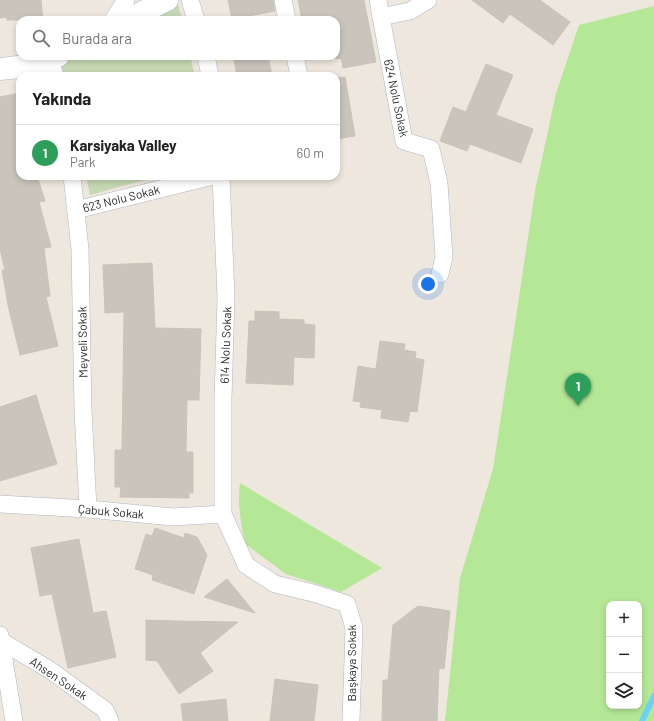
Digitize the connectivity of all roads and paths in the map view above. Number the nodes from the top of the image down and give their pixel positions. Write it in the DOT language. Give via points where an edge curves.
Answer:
graph roads {
  1 [pos="126,0"];
  2 [pos="166,0"];
  3 [pos="190,0"];
  4 [pos="283,0"];
  5 [pos="378,0"];
  6 [pos="428,0"];
  7 [pos="116,16"];
  8 [pos="135,16"];
  9 [pos="195,16"];
  10 [pos="286,16"];
  11 [pos="381,18"];
  12 [pos="207,60"];
  13 [pos="296,60"];
  14 [pos="54,64"];
  15 [pos="0,69"];
  16 [pos="209,72"];
  17 [pos="298,72"];
  18 [pos="72,180"];
  19 [pos="197,180"];
  20 [pos="221,180"];
  21 [pos="76,210"];
  22 [pos="440,274"];
  23 [pos="0,504"];
  24 [pos="88,509"];
  25 [pos="223,514"];
  26 [pos="1,638"];
  27 [pos="9,717"];
  28 [pos="110,721"];
  29 [pos="351,721"];
  1 -- 7 [label="street"];
  2 -- 8 [label="street"];
  3 -- 9 [label="street"];
  4 -- 10 [label="street"];
  5 -- 11 [label="street, 624 Nolu Sokak"];
  6 -- 11 [label="street" via="410,11"];
  11 -- 22 [label="street, 624 Nolu Sokak" via="404,142 431,150 439,183 444,257"];
  12 -- 16 [label="street"];
  13 -- 17 [label="street"];
  14 -- 15 [label="street"];
  18 -- 21 [label="street, Meyveli Sokak"];
  19 -- 21 [label="street, 623 Nolu Sokak"];
  20 -- 25 [label="street, 614 Nolu Sokak" via="226,297"];
  21 -- 24 [label="street, Meyveli Sokak" via="80,249"];
  23 -- 24 [label="street, Çabuk Sokak"];
  24 -- 25 [label="street, Çabuk Sokak" via="173,517"];
  25 -- 29 [label="street, Başkaya Sokak" via="246,565 275,584 347,604 354,628"];
  26 -- 27 [label="street"];
  26 -- 28 [label="street, Ahsen Sokak" via="104,710"];
}
